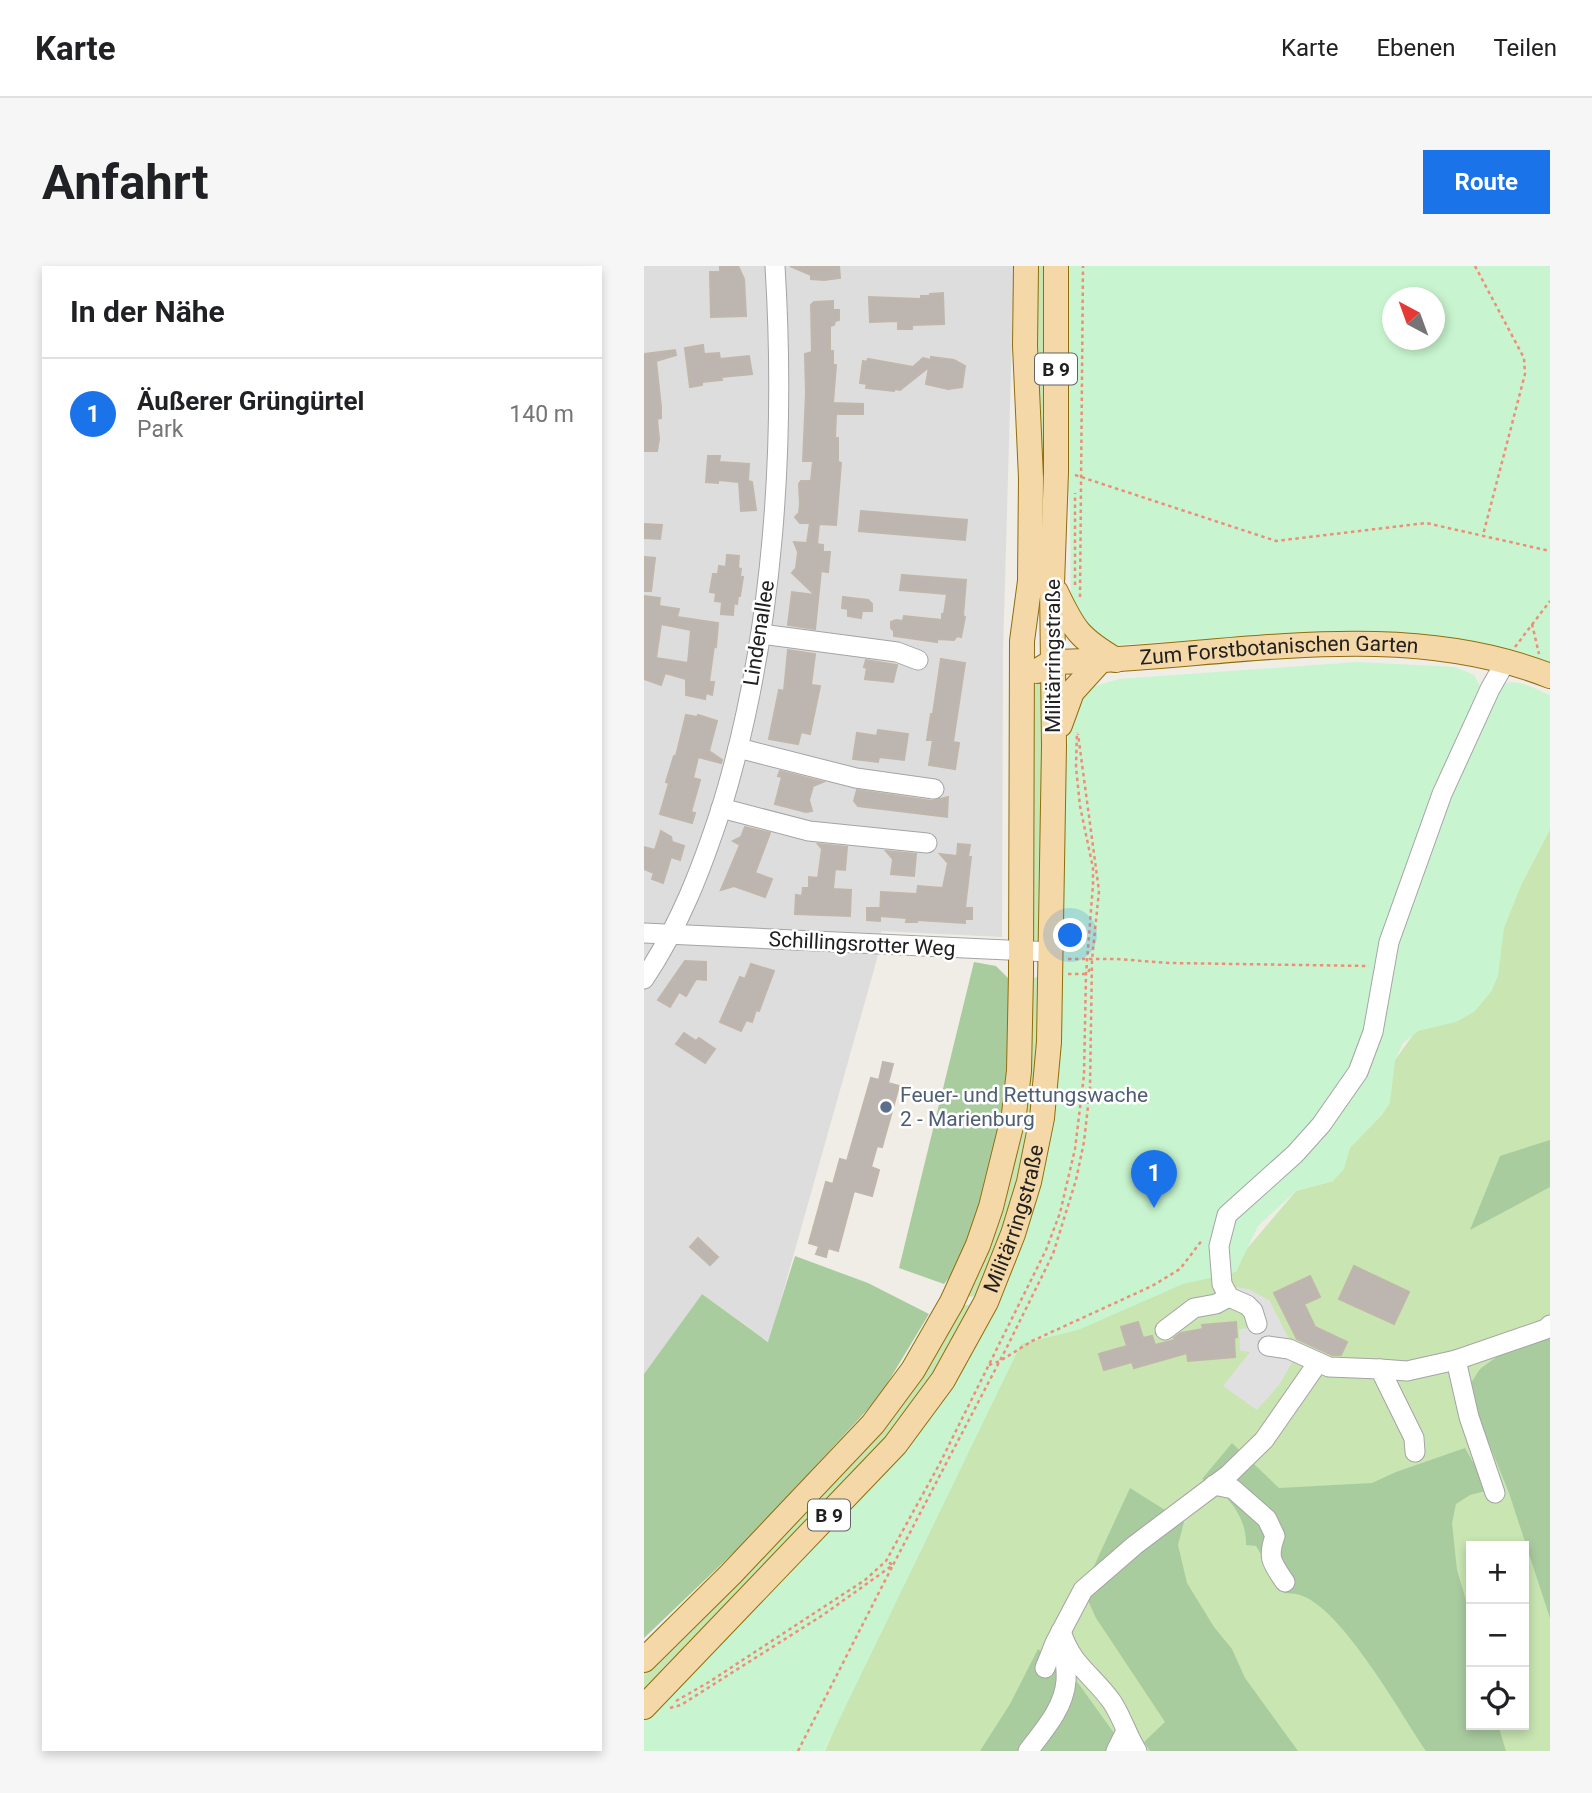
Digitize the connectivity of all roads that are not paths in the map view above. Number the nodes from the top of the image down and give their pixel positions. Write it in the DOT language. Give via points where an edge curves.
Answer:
graph roads {
  1 [pos="775,266"];
  2 [pos="1026,266"];
  3 [pos="1056,266"];
  4 [pos="1041,582"];
  5 [pos="761,634"];
  6 [pos="918,660"];
  7 [pos="1109,660"];
  8 [pos="1506,661"];
  9 [pos="1052,662"];
  10 [pos="1547,675"];
  11 [pos="1022,694"];
  12 [pos="741,739"];
  13 [pos="1054,746"];
  14 [pos="812,753"];
  15 [pos="934,789"];
  16 [pos="721,808"];
  17 [pos="927,843"];
  18 [pos="644,933"];
  19 [pos="673,933"];
  20 [pos="1021,952"];
  21 [pos="1051,953"];
  22 [pos="644,979"];
  23 [pos="1229,1297"];
  24 [pos="952,1302"];
  25 [pos="986,1302"];
  26 [pos="1258,1324"];
  27 [pos="1549,1328"];
  28 [pos="1166,1330"];
  29 [pos="1268,1346"];
  30 [pos="1456,1360"];
  31 [pos="1317,1364"];
  32 [pos="1380,1369"];
  33 [pos="1415,1452"];
  34 [pos="1214,1485"];
  35 [pos="1495,1493"];
  36 [pos="1285,1582"];
  37 [pos="1063,1638"];
  38 [pos="644,1660"];
  39 [pos="1045,1668"];
  40 [pos="654,1708"];
  41 [pos="1126,1731"];
  42 [pos="1028,1751"];
  43 [pos="1116,1751"];
  44 [pos="1137,1751"];
  1 -- 5 [label="street, Lindenallee" via="780,343 776,463"];
  2 -- 4 [label="main road, Militärringstraße / B 9" via="1031,478"];
  3 -- 4 [label="main road, Militärringstraße / B 9" via="1056,472"];
  4 -- 7 [label="main road, B 9" via="1078,633"];
  4 -- 9 [label="main road, Militärringstraße / B 9"];
  4 -- 11 [label="main road, Militärringstraße / B 9" via="1022,641"];
  5 -- 6 [label="street" via="897,652"];
  5 -- 12 [label="street, Lindenallee"];
  7 -- 8 [label="main road, Zum Forstbotanischen Garten" via="1351,644 1444,648"];
  7 -- 9 [label="main road, Zum Forstbotanischen Garten"];
  7 -- 13 [label="main road, B 9" via="1072,692"];
  8 -- 10 [label="main road, Zum Forstbotanischen Garten"];
  8 -- 23 [label="street" via="1442,794 1389,942 1373,1032 1358,1072 1321,1125 1227,1215 1219,1247 1220,1278"];
  9 -- 11 [label="main road" via="1033,674"];
  9 -- 13 [label="main road, Militärringstraße / B 9"];
  11 -- 20 [label="main road, Militärringstraße / B 9"];
  12 -- 14 [label="street"];
  12 -- 15 [label="street" via="856,778"];
  12 -- 16 [label="street, Lindenallee"];
  13 -- 21 [label="main road, Militärringstraße / B 9"];
  16 -- 17 [label="street" via="809,831"];
  16 -- 19 [label="street, Lindenallee" via="692,894"];
  18 -- 19 [label="street, Schillingsrotter Weg"];
  19 -- 20 [label="street, Schillingsrotter Weg"];
  19 -- 22 [label="street, Lindenallee"];
  20 -- 21 [label="street, Schillingsrotter Weg"];
  20 -- 24 [label="main road, Militärringstraße / B 9" via="1014,1114 991,1207"];
  21 -- 25 [label="main road, Militärringstraße / B 9" via="1048,1068 1036,1149 1013,1234"];
  23 -- 26 [label="street" via="1250,1307"];
  23 -- 28 [label="street" via="1194,1308"];
  24 -- 25 [label="street"];
  24 -- 38 [label="main road, Militärringstraße / B 9" via="913,1370 873,1424"];
  25 -- 40 [label="main road, Militärringstraße / B 9" via="943,1380 895,1445"];
  27 -- 30 [label="street"];
  29 -- 31 [label="street" via="1289,1349"];
  30 -- 32 [label="street" via="1407,1371"];
  30 -- 35 [label="street" via="1469,1417"];
  31 -- 32 [label="street"];
  31 -- 34 [label="street" via="1264,1440"];
  32 -- 33 [label="street" via="1414,1438"];
  34 -- 36 [label="street" via="1233,1489 1267,1520 1275,1536 1269,1552"];
  34 -- 37 [label="street" via="1083,1590"];
  37 -- 39 [label="street"];
  37 -- 41 [label="street" via="1084,1673 1118,1712"];
  37 -- 42 [label="street" via="1066,1681 1062,1698"];
  41 -- 43 [label="street"];
  41 -- 44 [label="street"];
}
